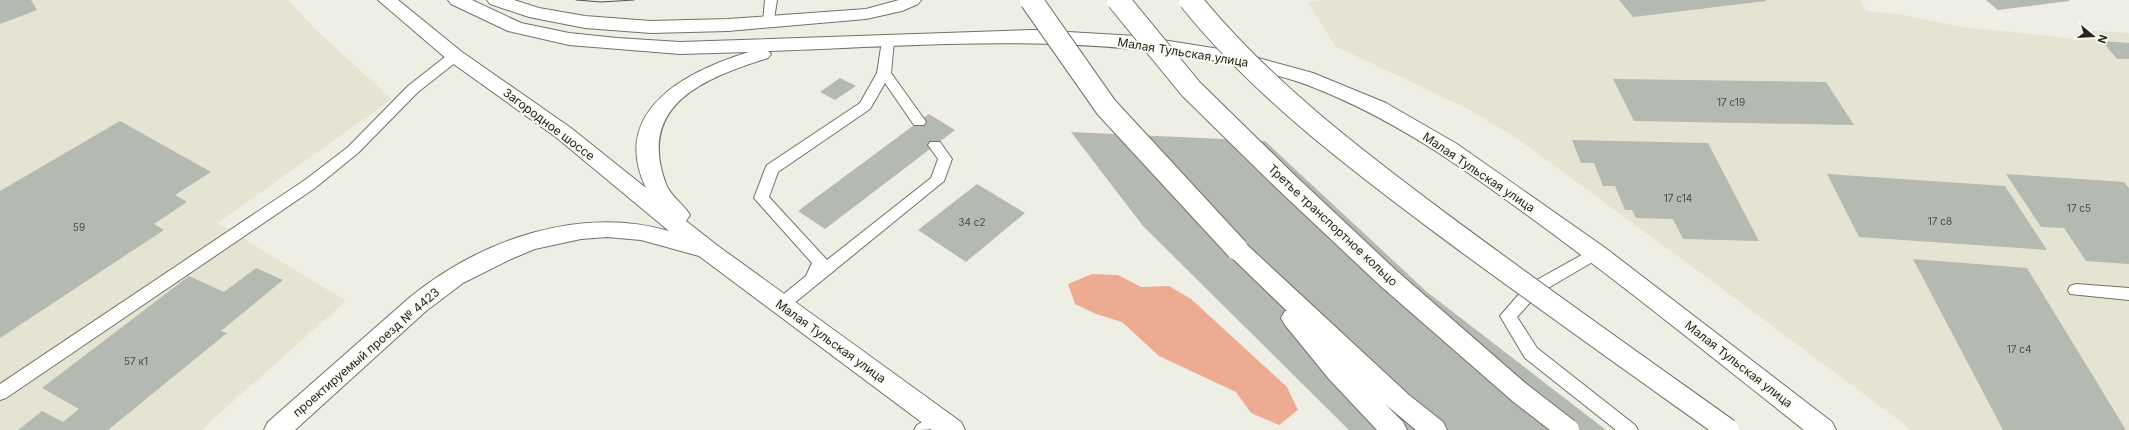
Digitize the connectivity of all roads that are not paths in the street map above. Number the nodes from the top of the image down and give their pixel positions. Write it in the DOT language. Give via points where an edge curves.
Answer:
graph roads {
  1 [pos="387,0"];
  2 [pos="457,0"];
  3 [pos="496,0"];
  4 [pos="771,0"];
  5 [pos="912,0"];
  6 [pos="1031,0"];
  7 [pos="1118,0"];
  8 [pos="1190,0"];
  9 [pos="769,22"];
  10 [pos="888,41"];
  11 [pos="813,45"];
  12 [pos="455,56"];
  13 [pos="884,73"];
  14 [pos="918,122"];
  15 [pos="935,145"];
  16 [pos="1237,249"];
  17 [pos="710,252"];
  18 [pos="1596,253"];
  19 [pos="812,281"];
  20 [pos="2076,290"];
  21 [pos="2129,294"];
  22 [pos="781,305"];
  23 [pos="0,393"];
  24 [pos="938,427"];
  25 [pos="277,430"];
  26 [pos="1394,430"];
  27 [pos="1434,430"];
  28 [pos="1568,430"];
  29 [pos="1629,430"];
  30 [pos="1728,430"];
  31 [pos="1823,430"];
  1 -- 12 [label="main road, Загородное шоссе"];
  2 -- 11 [label="main road" via="515,27 569,39 680,48"];
  3 -- 9 [label="main road" via="534,13 585,22 651,27"];
  4 -- 9 [label="lane"];
  5 -- 9 [label="main road" via="887,11"];
  6 -- 16 [label="main road, bridge" via="1106,106"];
  7 -- 28 [label="main road, Третье транспортное кольцо, bridge" via="1190,89 1286,182 1387,277 1520,393"];
  8 -- 30 [label="main road, bridge" via="1281,95 1375,174 1539,296"];
  10 -- 11 [label="main road, Малая Тульская улица"];
  10 -- 13 [label="lane"];
  10 -- 18 [label="main road, Малая Тульская улица" via="1033,36 1137,42 1232,57 1306,77 1379,108 1450,149"];
  11 -- 17 [label="main road" via="762,54 701,75 676,92 653,122 647,138 647,160 655,185"];
  12 -- 17 [label="main road, Загородное шоссе" via="564,133"];
  12 -- 23 [label="lane" via="413,89 353,150 310,184"];
  13 -- 14 [label="lane"];
  13 -- 19 [label="lane" via="865,106 772,169 761,198 820,262"];
  15 -- 19 [label="lane" via="945,159 937,181"];
  16 -- 26 [label="main road" via="1338,372"];
  16 -- 27 [label="main road" via="1400,402"];
  17 -- 22 [label="main road, Малая Тульская улица"];
  17 -- 25 [label="main road, проектируемый проезд № 4423" via="667,238 631,231 567,233 507,251 475,265 433,292"];
  18 -- 29 [label="lane" via="1532,290 1508,316 1530,353"];
  18 -- 31 [label="main road, Малая Тульская улица"];
  19 -- 22 [label="lane"];
  20 -- 21 [label="lane"];
  22 -- 24 [label="main road, Малая Тульская улица"];
}
